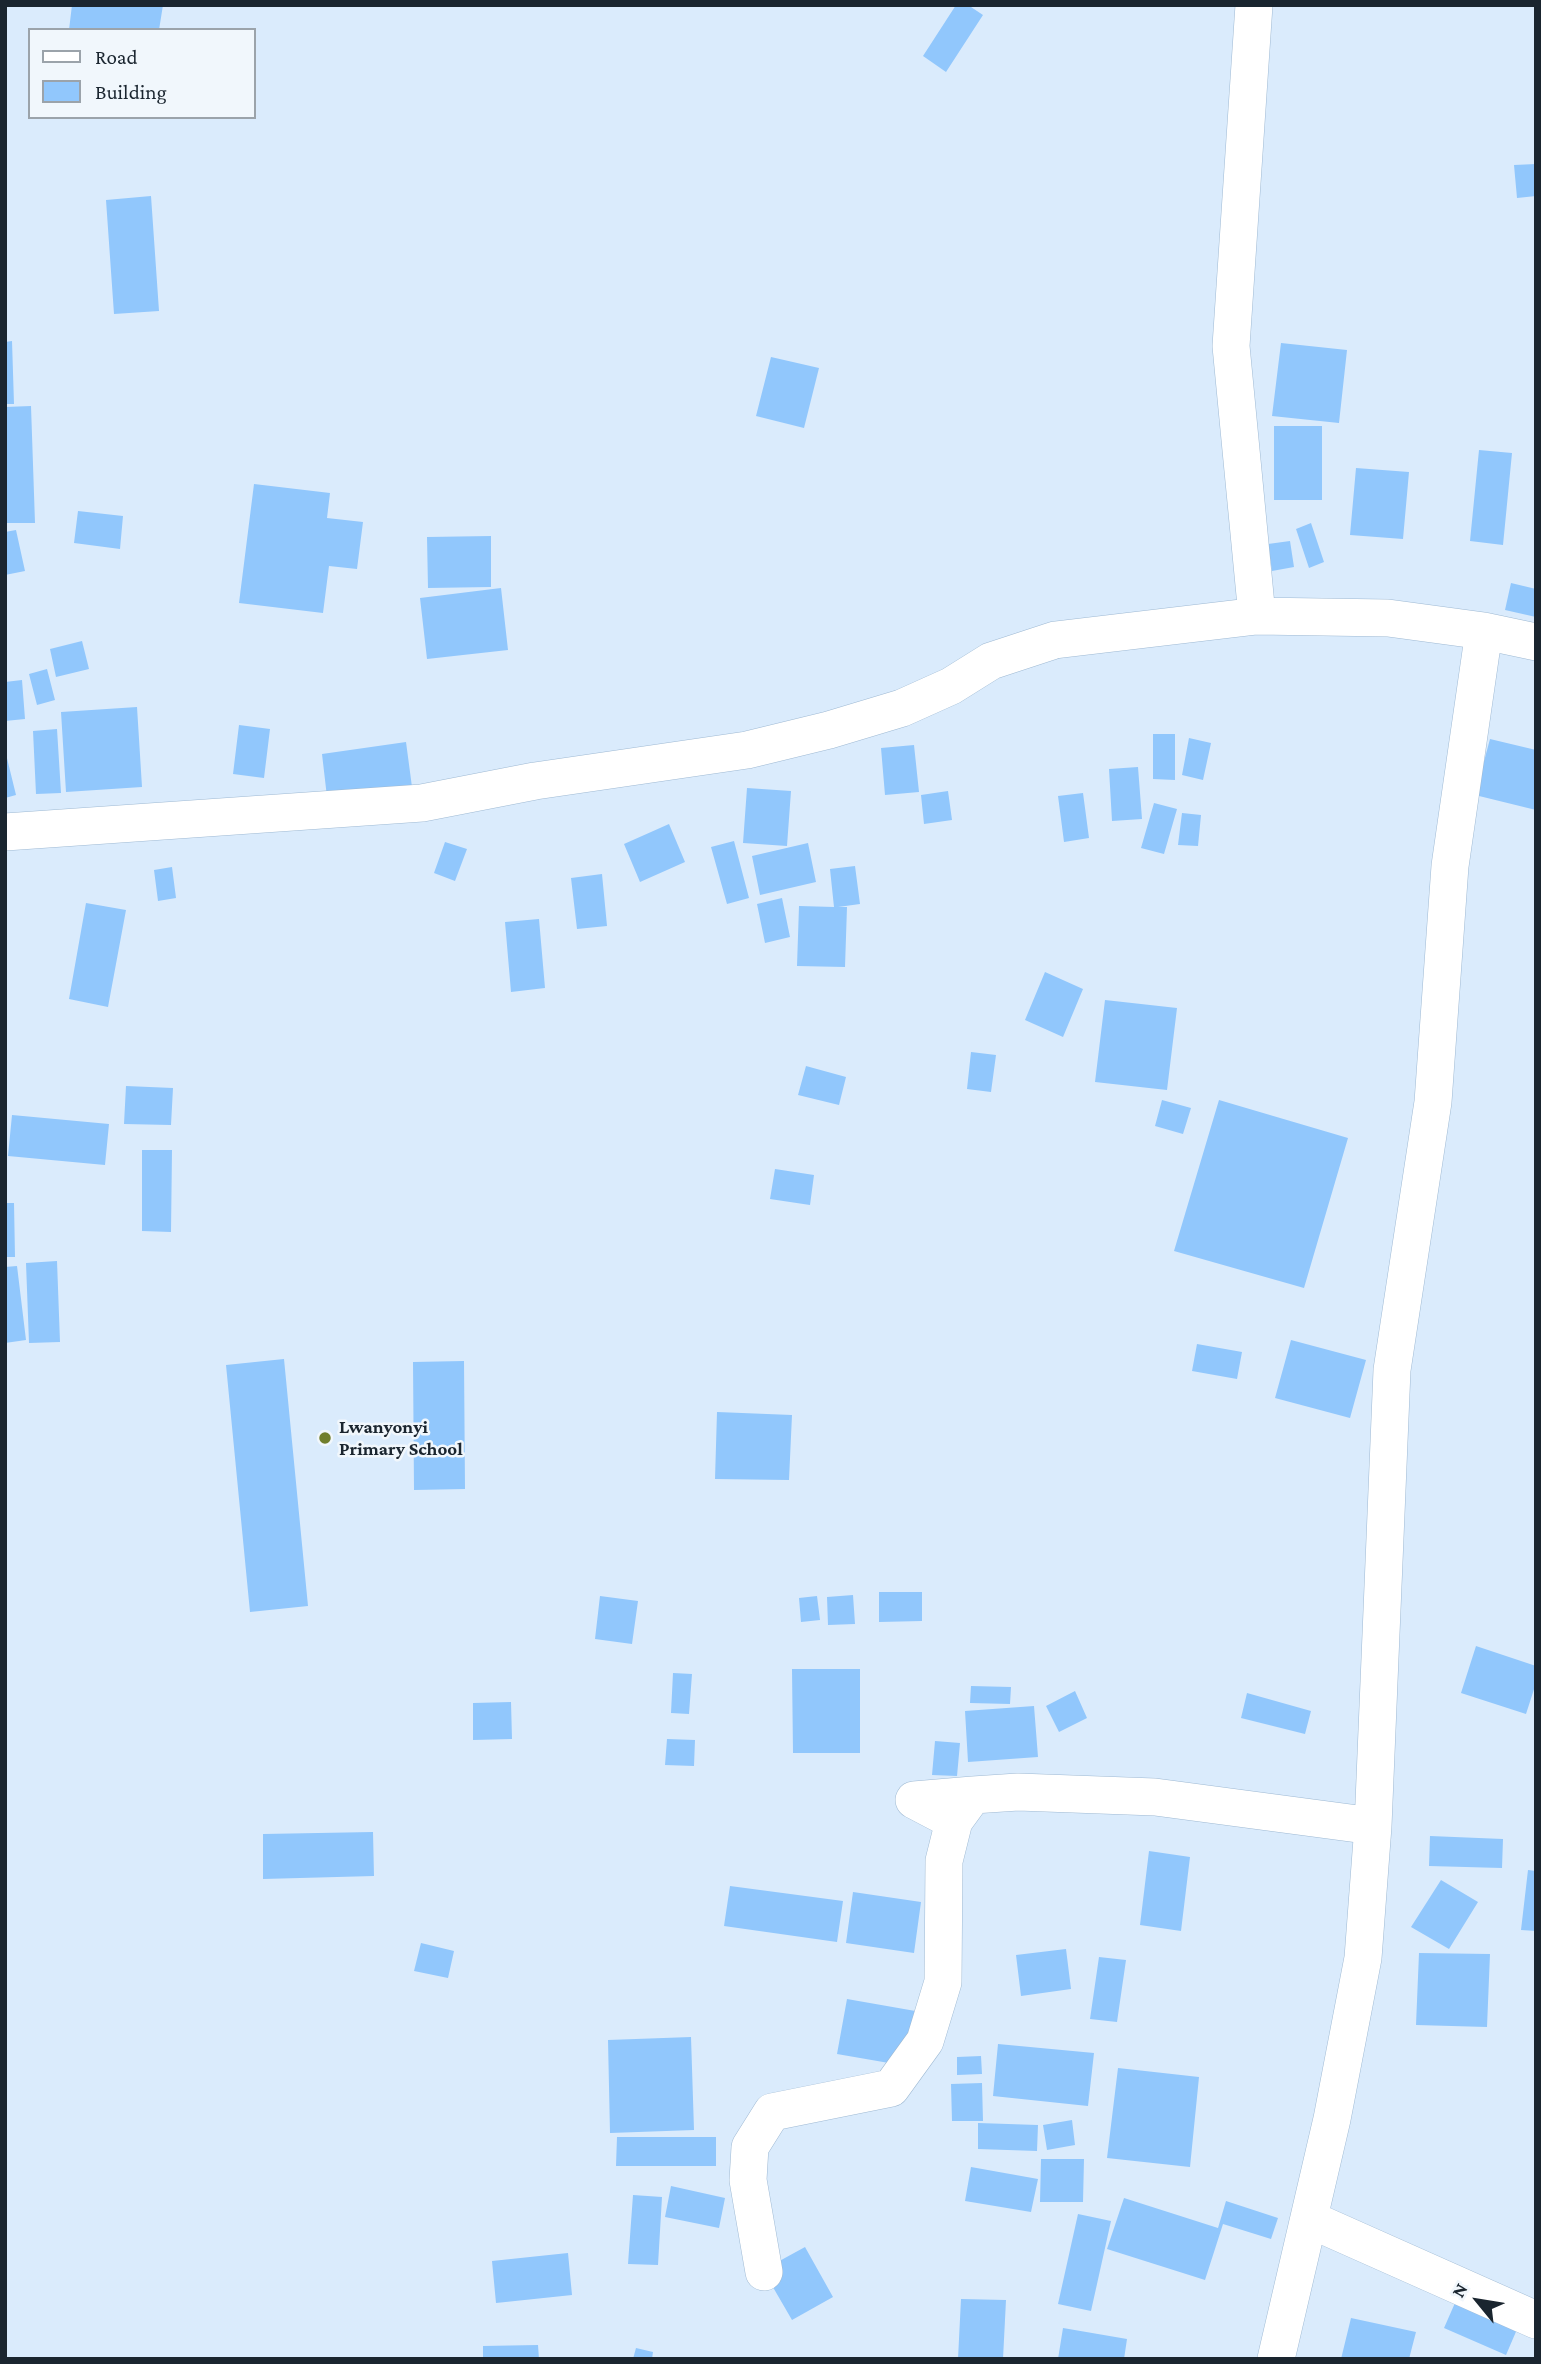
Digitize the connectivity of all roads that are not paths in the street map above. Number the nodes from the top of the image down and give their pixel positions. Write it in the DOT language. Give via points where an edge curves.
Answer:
graph roads {
  1 [pos="1254,5"];
  2 [pos="1257,616"];
  3 [pos="1484,631"];
  4 [pos="1536,642"];
  5 [pos="5,832"];
  6 [pos="1373,1826"];
  7 [pos="1309,2219"];
  8 [pos="764,2273"];
  9 [pos="1536,2320"];
  10 [pos="1276,2359"];
  1 -- 2 [label="street" via="1231,346"];
  2 -- 3 [label="street" via="1388,618"];
  2 -- 5 [label="street" via="1055,640 991,661 902,708 747,750 535,781 422,803"];
  3 -- 4 [label="street"];
  3 -- 6 [label="street" via="1450,866 1433,1102 1392,1370"];
  6 -- 7 [label="street" via="1363,1958"];
  6 -- 8 [label="street" via="1155,1797 1018,1792 964,1808 944,1861 943,1982 925,2041 891,2088 772,2112 750,2147 748,2180"];
  7 -- 9 [label="street"];
  7 -- 10 [label="street"];
}
